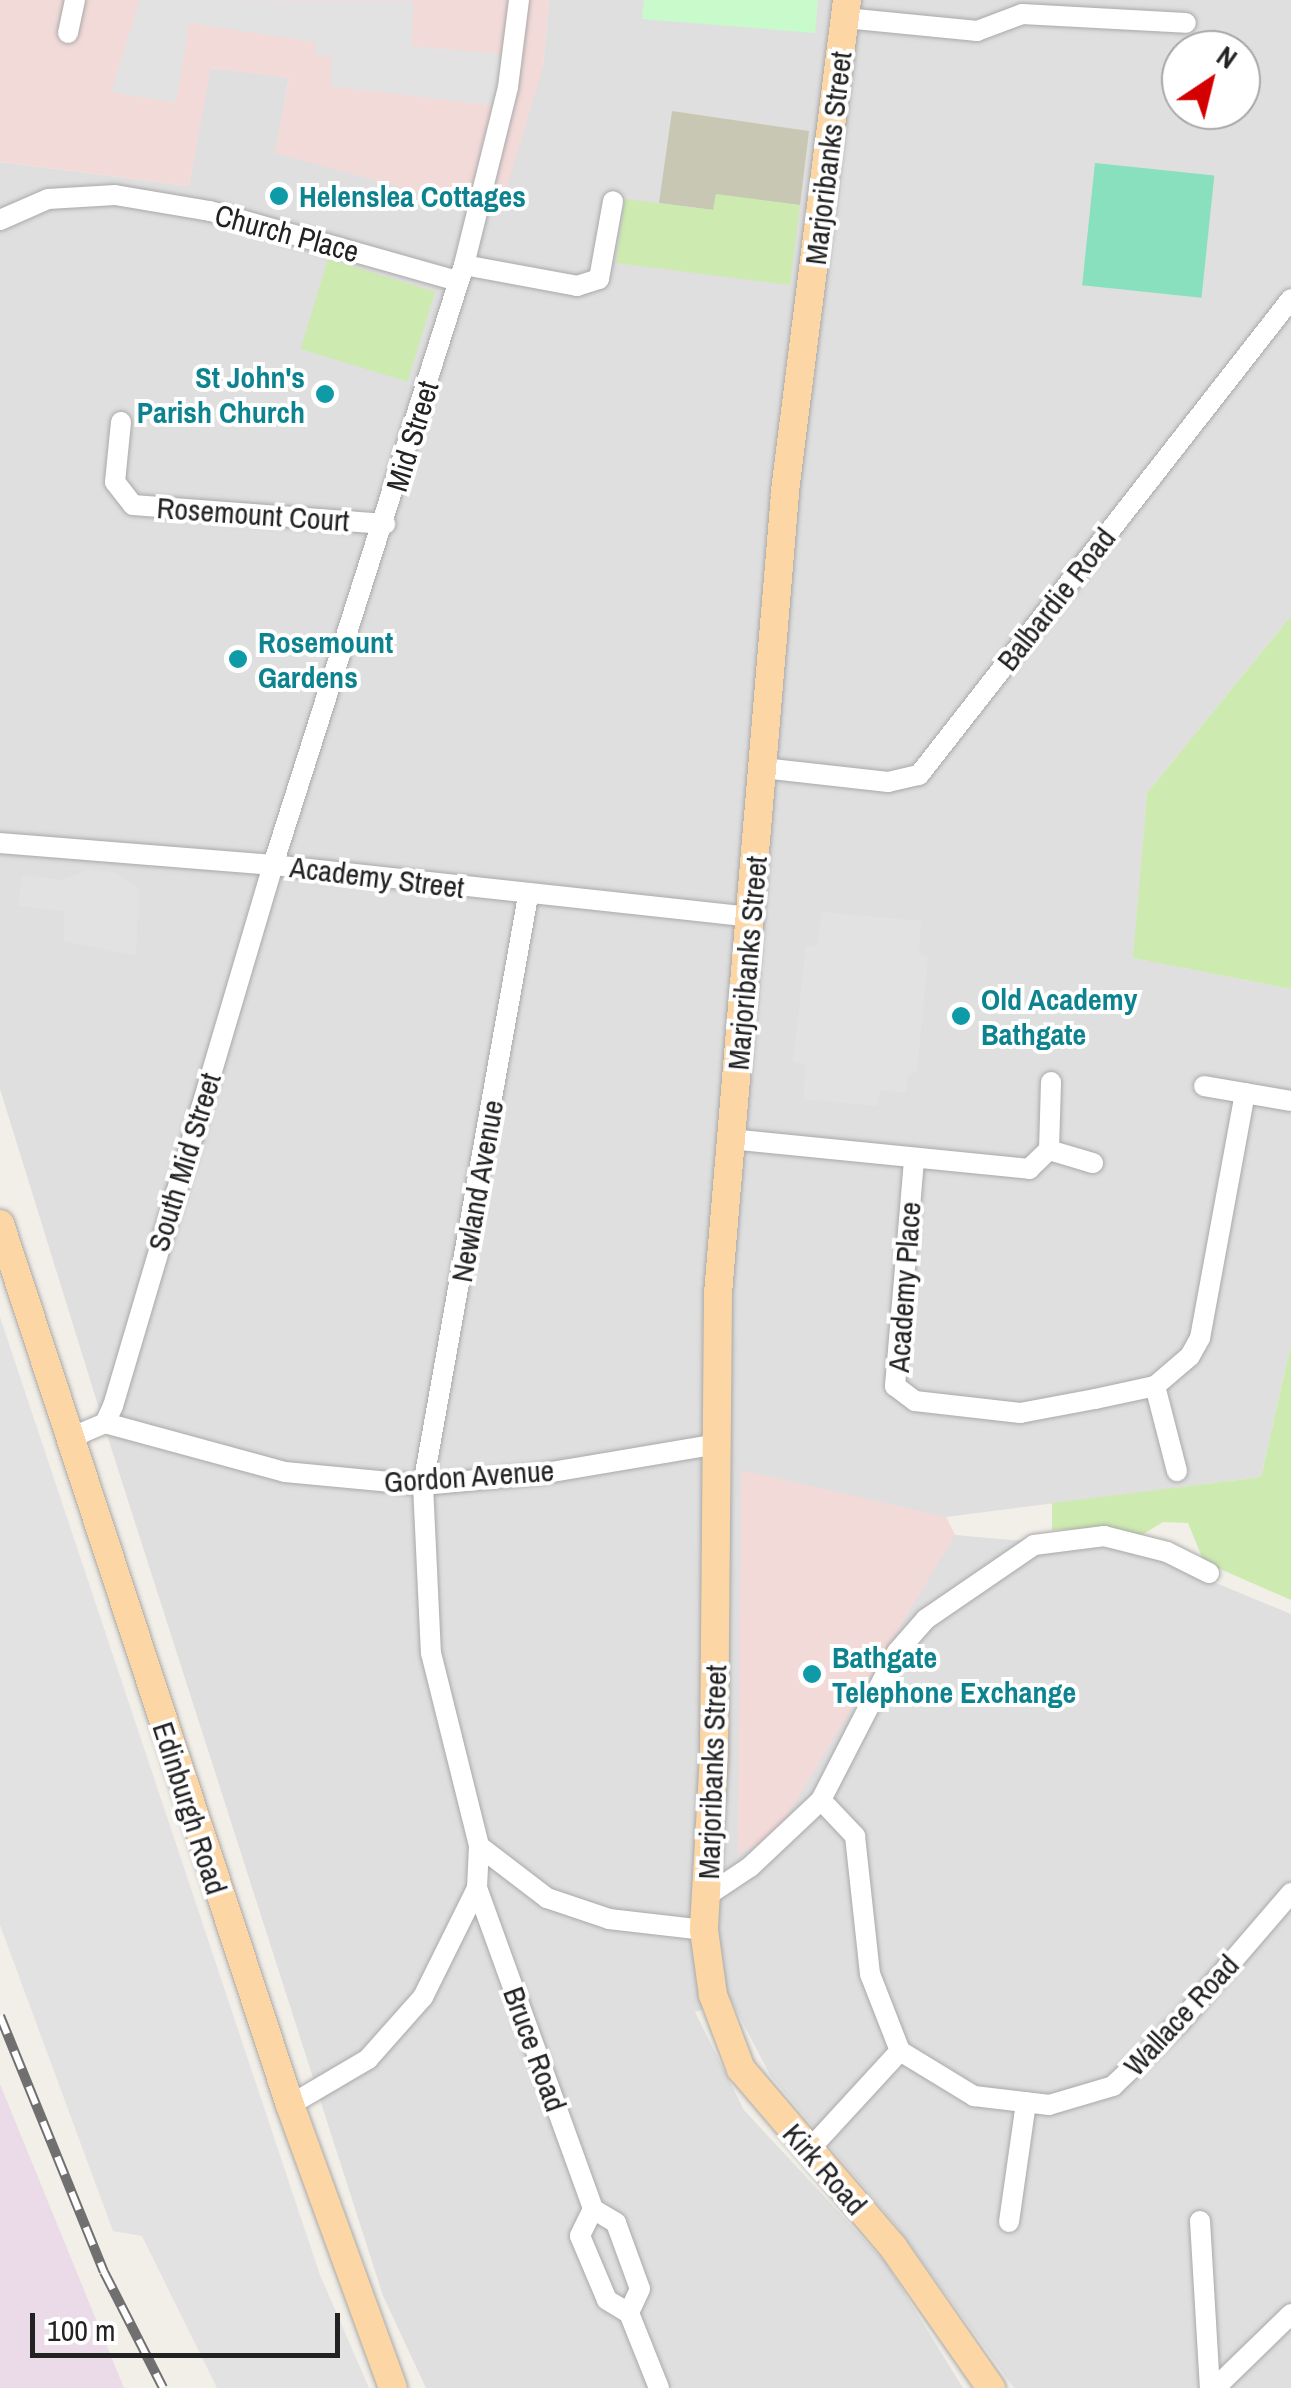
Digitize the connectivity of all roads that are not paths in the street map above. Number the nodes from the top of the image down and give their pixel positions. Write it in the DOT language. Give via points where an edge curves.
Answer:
graph roads {
  1 [pos="74,0"];
  2 [pos="519,0"];
  3 [pos="846,9"];
  4 [pos="1186,23"];
  5 [pos="68,33"];
  6 [pos="613,201"];
  7 [pos="0,220"];
  8 [pos="461,273"];
  9 [pos="1291,299"];
  10 [pos="125,435"];
  11 [pos="386,524"];
  12 [pos="763,768"];
  13 [pos="0,843"];
  14 [pos="273,864"];
  15 [pos="528,896"];
  16 [pos="754,917"];
  17 [pos="1051,1082"];
  18 [pos="1204,1086"];
  19 [pos="1244,1094"];
  20 [pos="1291,1102"];
  21 [pos="730,1139"];
  22 [pos="1049,1150"];
  23 [pos="914,1160"];
  24 [pos="1094,1163"];
  25 [pos="0,1224"];
  26 [pos="1154,1386"];
  27 [pos="105,1423"];
  28 [pos="70,1438"];
  29 [pos="718,1444"];
  30 [pos="1177,1472"];
  31 [pos="423,1485"];
  32 [pos="1210,1573"];
  33 [pos="821,1800"];
  34 [pos="479,1846"];
  35 [pos="478,1888"];
  36 [pos="1291,1894"];
  37 [pos="708,1895"];
  38 [pos="704,1930"];
  39 [pos="900,2051"];
  40 [pos="1026,2102"];
  41 [pos="290,2106"];
  42 [pos="808,2151"];
  43 [pos="594,2209"];
  44 [pos="1200,2220"];
  45 [pos="1009,2222"];
  46 [pos="628,2313"];
  47 [pos="1291,2314"];
  48 [pos="1222,2385"];
  49 [pos="393,2388"];
  50 [pos="659,2388"];
  51 [pos="991,2388"];
  1 -- 5 [label="street"];
  2 -- 8 [label="street, Mid Street" via="508,87"];
  3 -- 4 [label="street" via="976,31 1022,14"];
  3 -- 12 [label="main road, Marjoribanks Street" via="785,494"];
  6 -- 8 [label="street, Church Place" via="599,279 577,286"];
  7 -- 8 [label="street, Church Place" via="48,199 115,195"];
  8 -- 11 [label="street, Mid Street"];
  9 -- 12 [label="street, Balbardie Road" via="919,775 888,782"];
  10 -- 11 [label="street, Rosemount Court" via="115,482 132,506"];
  11 -- 14 [label="street, Mid Street"];
  12 -- 16 [label="main road, Marjoribanks Street"];
  13 -- 14 [label="street, Academy Street"];
  14 -- 15 [label="street, Academy Street"];
  14 -- 27 [label="street, South Mid Street"];
  15 -- 16 [label="street, Academy Street"];
  15 -- 31 [label="street, Newland Avenue"];
  16 -- 21 [label="main road, Marjoribanks Street"];
  17 -- 22 [label="street"];
  18 -- 19 [label="street"];
  19 -- 20 [label="street"];
  19 -- 26 [label="street, Academy Place" via="1200,1338 1190,1356"];
  21 -- 23 [label="street, Academy Place"];
  21 -- 29 [label="main road, Marjoribanks Street" via="718,1294"];
  22 -- 23 [label="street, Academy Place" via="1030,1168"];
  22 -- 24 [label="street"];
  23 -- 26 [label="street, Academy Place" via="894,1375 904,1396 1020,1413"];
  25 -- 28 [label="main road, Edinburgh Road"];
  26 -- 30 [label="street"];
  27 -- 28 [label="street"];
  27 -- 31 [label="street, Gordon Avenue" via="285,1472"];
  28 -- 41 [label="main road, Edinburgh Road"];
  29 -- 31 [label="street, Gordon Avenue" via="540,1474"];
  29 -- 37 [label="main road, Marjoribanks Street"];
  31 -- 34 [label="street, Newland Avenue" via="431,1653"];
  32 -- 33 [label="street" via="1167,1552 1104,1536 1034,1544 926,1619 897,1652"];
  33 -- 37 [label="street" via="750,1867"];
  33 -- 39 [label="street" via="855,1836 870,1974"];
  34 -- 35 [label="street, Newland Avenue"];
  34 -- 38 [label="street" via="547,1898 609,1919"];
  35 -- 41 [label="street" via="452,1947 406,2017 368,2059"];
  35 -- 43 [label="street, Bruce Road"];
  36 -- 40 [label="street, Wallace Road" via="1181,2021 1114,2086 1049,2105"];
  37 -- 38 [label="main road, Marjoribanks Street"];
  38 -- 42 [label="main road, Kirk Road" via="713,1995 741,2070"];
  39 -- 40 [label="street, Wallace Road" via="974,2096"];
  39 -- 42 [label="street"];
  40 -- 45 [label="street"];
  41 -- 49 [label="main road, Edinburgh Road"];
  42 -- 51 [label="main road, Kirk Road" via="893,2247"];
  43 -- 46 [label="street, Bruce Road" via="616,2223 640,2289"];
  43 -- 46 [label="street, Bruce Road" via="580,2236 607,2300"];
  44 -- 48 [label="street"];
  46 -- 50 [label="street, Bruce Road"];
  47 -- 48 [label="street"];
}
